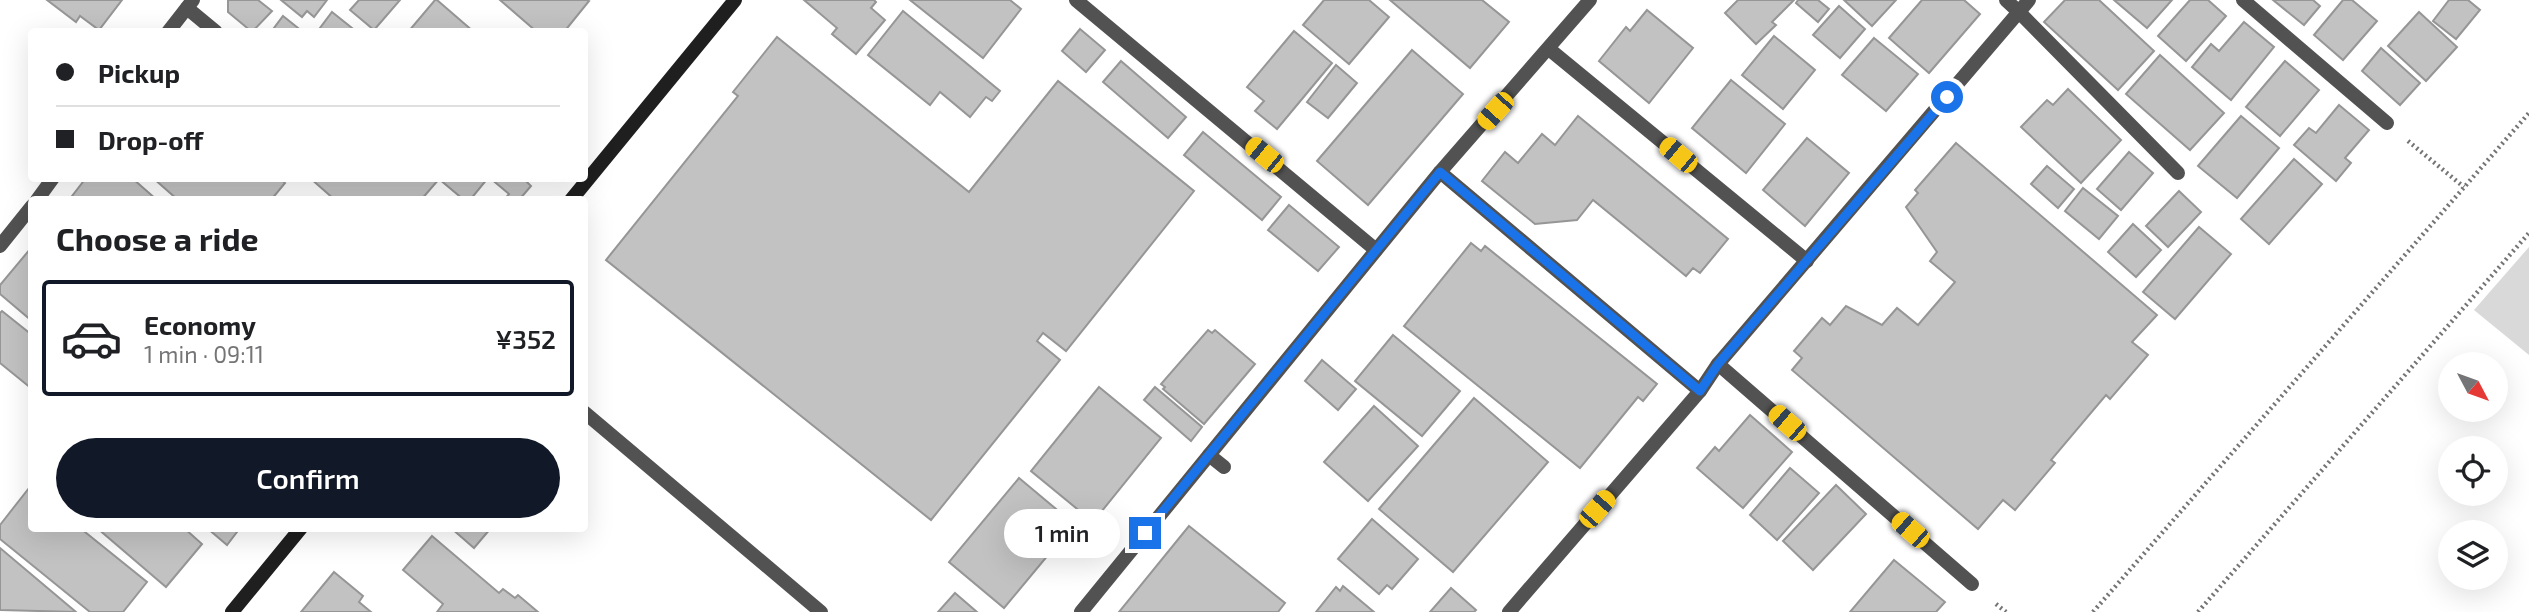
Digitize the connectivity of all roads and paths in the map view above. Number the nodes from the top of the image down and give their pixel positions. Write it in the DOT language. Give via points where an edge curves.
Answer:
graph roads {
  1 [pos="735,0"];
  2 [pos="1076,0"];
  3 [pos="1590,0"];
  4 [pos="2006,0"];
  5 [pos="2029,0"];
  6 [pos="2243,0"];
  7 [pos="190,4"];
  8 [pos="2019,12"];
  9 [pos="171,28"];
  10 [pos="212,28"];
  11 [pos="1549,49"];
  12 [pos="2529,113"];
  13 [pos="2387,123"];
  14 [pos="1440,172"];
  15 [pos="2178,173"];
  16 [pos="588,179"];
  17 [pos="586,182"];
  18 [pos="2464,187"];
  19 [pos="574,196"];
  20 [pos="28,211"];
  21 [pos="2529,233"];
  22 [pos="0,246"];
  23 [pos="1376,250"];
  24 [pos="1807,261"];
  25 [pos="1718,364"];
  26 [pos="1700,391"];
  27 [pos="588,415"];
  28 [pos="1209,455"];
  29 [pos="1224,467"];
  30 [pos="298,532"];
  31 [pos="1972,584"];
  32 [pos="232,612"];
  33 [pos="821,612"];
  34 [pos="1081,612"];
  35 [pos="1509,612"];
  36 [pos="2093,612"];
  37 [pos="2198,612"];
  1 -- 16 [label="street"];
  2 -- 23 [label="street"];
  3 -- 11 [label="street"];
  4 -- 8 [label="street"];
  5 -- 8 [label="street"];
  6 -- 13 [label="street"];
  7 -- 9 [label="street"];
  7 -- 10 [label="street"];
  8 -- 15 [label="street"];
  8 -- 24 [label="street"];
  11 -- 14 [label="street"];
  11 -- 24 [label="street"];
  12 -- 18 [label="path"];
  13 -- 18 [label="path"];
  14 -- 23 [label="street"];
  14 -- 26 [label="street"];
  17 -- 19 [label="street"];
  18 -- 36 [label="path"];
  20 -- 22 [label="street"];
  21 -- 37 [label="path"];
  23 -- 28 [label="street"];
  24 -- 25 [label="street"];
  25 -- 26 [label="street"];
  25 -- 31 [label="street"];
  26 -- 35 [label="street"];
  27 -- 33 [label="street"];
  28 -- 29 [label="street"];
  28 -- 34 [label="street"];
  30 -- 32 [label="street"];
}
